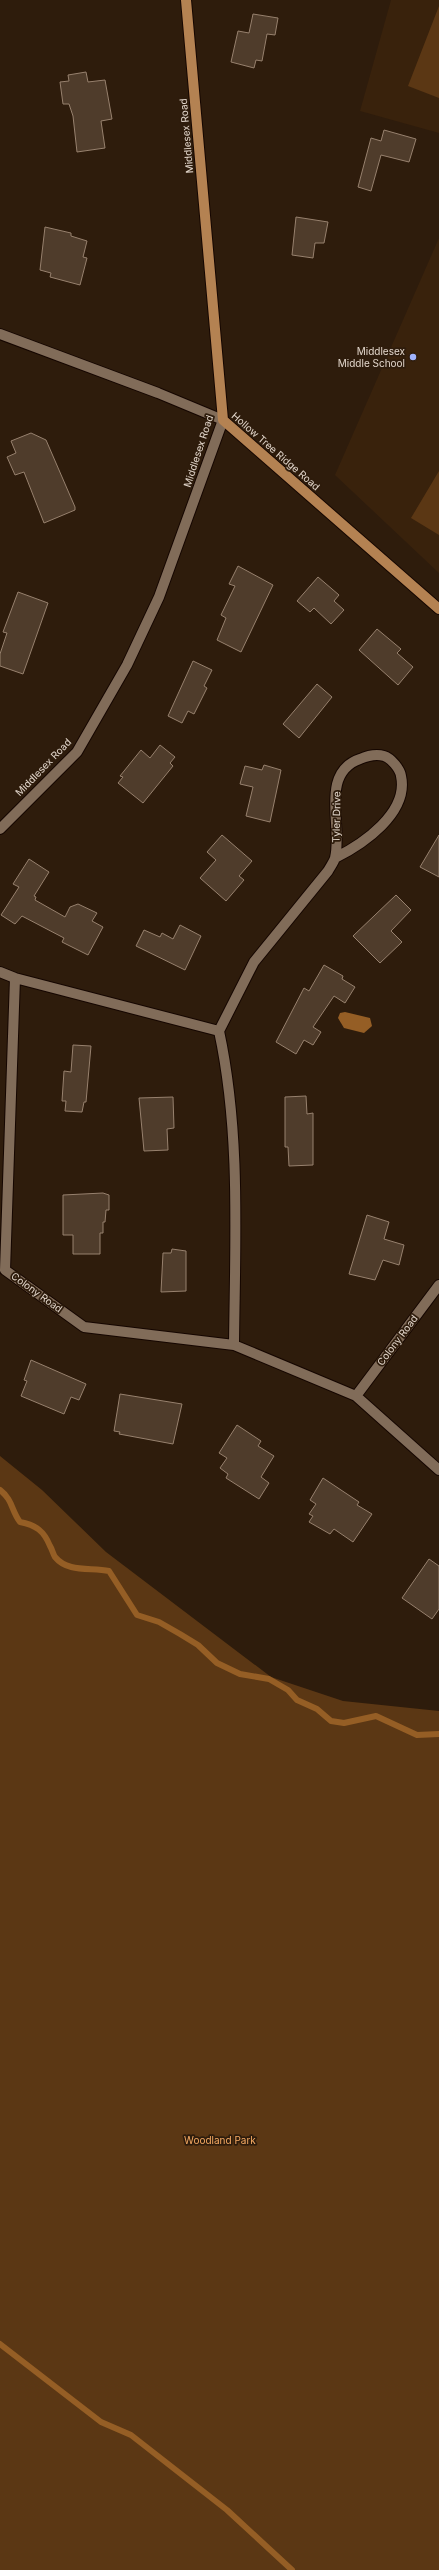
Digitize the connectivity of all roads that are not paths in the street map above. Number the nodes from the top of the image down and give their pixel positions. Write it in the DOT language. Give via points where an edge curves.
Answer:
graph roads {
  1 [pos="186,0"];
  2 [pos="0,334"];
  3 [pos="223,420"];
  4 [pos="439,609"];
  5 [pos="0,829"];
  6 [pos="335,858"];
  7 [pos="0,972"];
  8 [pos="15,978"];
  9 [pos="219,1031"];
  10 [pos="439,1285"];
  11 [pos="234,1345"];
  12 [pos="356,1396"];
  13 [pos="439,1470"];
  1 -- 3 [label="main road, Middlesex Road"];
  2 -- 3 [label="street, Hollow Tree Ridge Road" via="158,392"];
  3 -- 4 [label="main road, Hollow Tree Ridge Road"];
  3 -- 5 [label="street, Middlesex Road" via="159,597 127,665 77,752"];
  6 -- 6 [label="street, Tyler Drive" via="338,780 344,769 354,761 368,756 384,756 393,762 401,774 403,787 400,799 378,830 361,845"];
  6 -- 9 [label="street, Tyler Drive" via="328,871 254,962"];
  7 -- 8 [label="street"];
  8 -- 9 [label="street"];
  8 -- 11 [label="street, Colony Road" via="5,1270 84,1327"];
  9 -- 11 [label="street" via="228,1076 235,1177"];
  10 -- 12 [label="street, Colony Road"];
  11 -- 12 [label="street, Colony Road"];
  12 -- 13 [label="street, Colony Road"];
}
